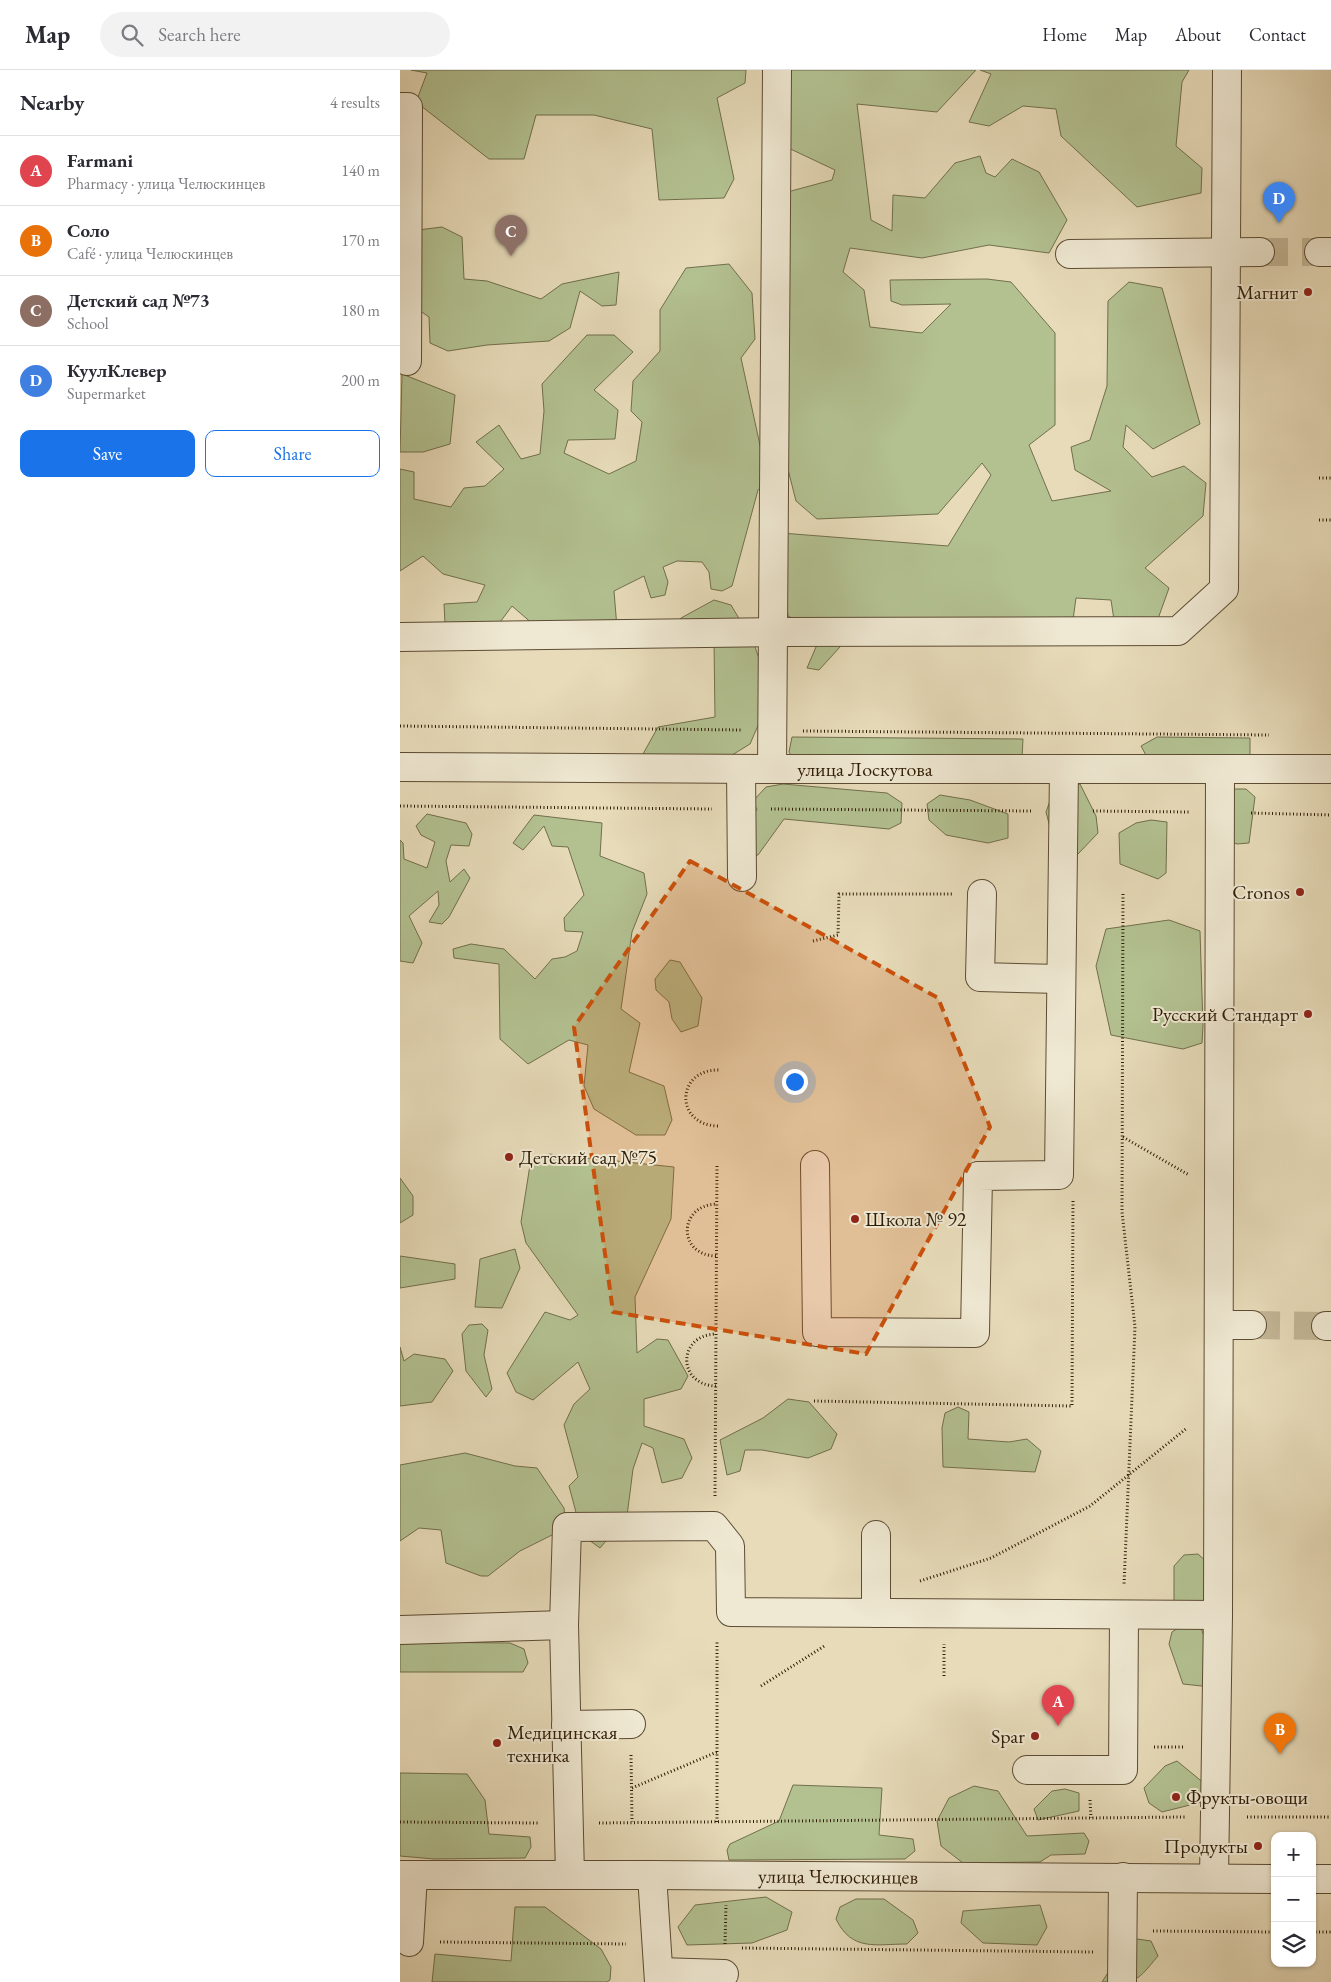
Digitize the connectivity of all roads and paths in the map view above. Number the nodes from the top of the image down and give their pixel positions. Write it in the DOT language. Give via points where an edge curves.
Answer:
graph roads {
  1 [pos="777,70"];
  2 [pos="1227,70"];
  3 [pos="400,107"];
  4 [pos="1226,252"];
  5 [pos="1260,252"];
  6 [pos="1070,254"];
  7 [pos="407,361"];
  8 [pos="1318,478"];
  9 [pos="1331,478"];
  10 [pos="1319,520"];
  11 [pos="1331,520"];
  12 [pos="774,632"];
  13 [pos="400,637"];
  14 [pos="400,726"];
  15 [pos="773,730"];
  16 [pos="1271,736"];
  17 [pos="400,767"];
  18 [pos="741,769"];
  19 [pos="772,769"];
  20 [pos="1064,769"];
  21 [pos="1220,770"];
  22 [pos="1331,770"];
  23 [pos="400,806"];
  24 [pos="741,809"];
  25 [pos="1064,811"];
  26 [pos="1221,813"];
  27 [pos="1331,815"];
  28 [pos="742,877"];
  29 [pos="982,894"];
  30 [pos="1123,894"];
  31 [pos="813,941"];
  32 [pos="1061,979"];
  33 [pos="719,1070"];
  34 [pos="718,1126"];
  35 [pos="1122,1137"];
  36 [pos="717,1164"];
  37 [pos="815,1165"];
  38 [pos="1219,1192"];
  39 [pos="717,1204"];
  40 [pos="1072,1223"];
  41 [pos="716,1256"];
  42 [pos="1219,1325"];
  43 [pos="1252,1326"];
  44 [pos="716,1334"];
  45 [pos="716,1386"];
  46 [pos="814,1401"];
  47 [pos="1218,1403"];
  48 [pos="1130,1474"];
  49 [pos="714,1526"];
  50 [pos="876,1535"];
  51 [pos="914,1586"];
  52 [pos="731,1612"];
  53 [pos="876,1613"];
  54 [pos="1124,1614"];
  55 [pos="1218,1615"];
  56 [pos="564,1625"];
  57 [pos="400,1630"];
  58 [pos="827,1644"];
  59 [pos="761,1686"];
  60 [pos="630,1724"];
  61 [pos="566,1725"];
  62 [pos="1124,1747"];
  63 [pos="1216,1748"];
  64 [pos="717,1752"];
  65 [pos="1027,1770"];
  66 [pos="632,1788"];
  67 [pos="1215,1817"];
  68 [pos="1331,1817"];
  69 [pos="400,1822"];
  70 [pos="632,1822"];
  71 [pos="717,1822"];
  72 [pos="569,1823"];
  73 [pos="652,1874"];
  74 [pos="407,1875"];
  75 [pos="570,1875"];
  76 [pos="728,1875"];
  77 [pos="1123,1878"];
  78 [pos="1214,1878"];
  79 [pos="1271,1879"];
  80 [pos="1316,1879"];
  81 [pos="1331,1879"];
  82 [pos="1271,1932"];
  83 [pos="1316,1932"];
  84 [pos="1331,1932"];
  85 [pos="409,1942"];
  86 [pos="1123,1942"];
  87 [pos="657,1944"];
  88 [pos="724,1961"];
  89 [pos="659,1977"];
  90 [pos="1122,1982"];
  1 -- 12 [label="street"];
  2 -- 4 [label="street"];
  3 -- 7 [label="street" via="408,107"];
  4 -- 5 [label="street"];
  4 -- 6 [label="street"];
  4 -- 12 [label="street" via="1224,589 1178,631"];
  8 -- 9 [label="path"];
  10 -- 11 [label="path"];
  12 -- 13 [label="street"];
  12 -- 15 [label="street"];
  14 -- 15 [label="path"];
  15 -- 16 [label="path"];
  15 -- 19 [label="street"];
  17 -- 18 [label="street, улица Лоскутова"];
  18 -- 19 [label="street, улица Лоскутова"];
  18 -- 24 [label="street"];
  19 -- 20 [label="street, улица Лоскутова"];
  20 -- 21 [label="street, улица Лоскутова"];
  20 -- 25 [label="street"];
  21 -- 22 [label="street, улица Лоскутова"];
  21 -- 26 [label="street"];
  23 -- 24 [label="path"];
  24 -- 25 [label="path"];
  24 -- 28 [label="street"];
  25 -- 26 [label="path"];
  25 -- 32 [label="street"];
  26 -- 27 [label="path"];
  26 -- 38 [label="street"];
  29 -- 31 [label="path" via="839,894 838,935"];
  29 -- 32 [label="street" via="980,976"];
  30 -- 35 [label="path"];
  32 -- 37 [label="street" via="1059,1175 978,1176 975,1333 817,1332"];
  33 -- 34 [label="path" via="700,1073 687,1088 685,1098 691,1116 698,1122"];
  35 -- 38 [label="path"];
  35 -- 48 [label="path" via="1122,1212 1135,1327"];
  36 -- 39 [label="path"];
  38 -- 42 [label="street"];
  39 -- 41 [label="path"];
  39 -- 41 [label="path" via="708,1205 693,1214 686,1230 688,1239 699,1252"];
  40 -- 46 [label="path" via="1072,1406"];
  41 -- 44 [label="path"];
  42 -- 43 [label="street"];
  42 -- 47 [label="street"];
  44 -- 45 [label="path"];
  44 -- 45 [label="path" via="707,1335 692,1344 686,1360 692,1376 707,1386"];
  45 -- 49 [label="path"];
  47 -- 48 [label="path"];
  47 -- 55 [label="street"];
  48 -- 51 [label="path" via="1090,1506 991,1558 921,1580"];
  48 -- 54 [label="path"];
  49 -- 52 [label="street" via="730,1546"];
  49 -- 56 [label="street" via="568,1527"];
  50 -- 53 [label="street"];
  52 -- 53 [label="street"];
  52 -- 64 [label="path" via="717,1627"];
  53 -- 54 [label="street"];
  54 -- 55 [label="street"];
  54 -- 62 [label="street"];
  55 -- 63 [label="street"];
  56 -- 57 [label="street"];
  56 -- 61 [label="street"];
  58 -- 59 [label="path"];
  60 -- 61 [label="street"];
  60 -- 66 [label="path"];
  61 -- 72 [label="street"];
  62 -- 63 [label="path"];
  62 -- 65 [label="street" via="1123,1770"];
  63 -- 67 [label="street"];
  64 -- 66 [label="path"];
  64 -- 71 [label="path"];
  66 -- 70 [label="path"];
  67 -- 68 [label="path"];
  67 -- 71 [label="path"];
  67 -- 78 [label="street"];
  69 -- 72 [label="path"];
  70 -- 71 [label="path"];
  70 -- 72 [label="path"];
  72 -- 75 [label="street"];
  73 -- 75 [label="street, улица Челюскинцев"];
  73 -- 76 [label="street, улица Челюскинцев"];
  73 -- 87 [label="street"];
  74 -- 75 [label="street, улица Челюскинцев"];
  74 -- 85 [label="street"];
  76 -- 77 [label="street, улица Челюскинцев"];
  76 -- 88 [label="path"];
  77 -- 78 [label="street, улица Челюскинцев"];
  77 -- 86 [label="street"];
  78 -- 79 [label="street, улица Челюскинцев"];
  80 -- 81 [label="street"];
  82 -- 86 [label="path"];
  83 -- 84 [label="path"];
  85 -- 87 [label="path"];
  86 -- 88 [label="path"];
  86 -- 90 [label="street"];
  87 -- 89 [label="street"];
  88 -- 89 [label="street"];
}
